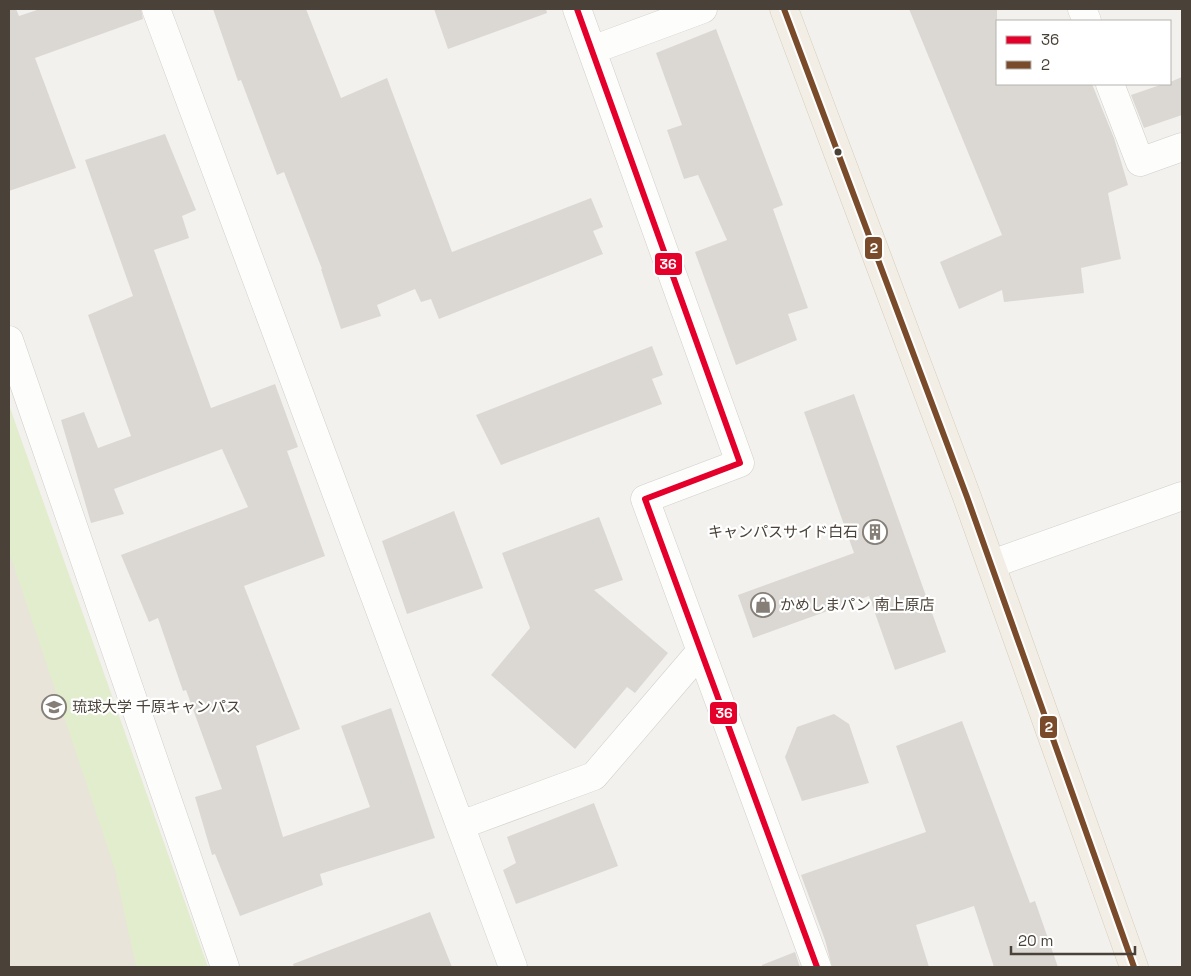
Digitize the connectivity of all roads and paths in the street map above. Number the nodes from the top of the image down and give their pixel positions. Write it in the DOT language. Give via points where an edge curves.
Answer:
graph roads {
  1 [pos="156,9"];
  2 [pos="577,9"];
  3 [pos="703,9"];
  4 [pos="784,9"];
  5 [pos="592,50"];
  6 [pos="1110,85"];
  7 [pos="1182,147"];
  8 [pos="9,340"];
  9 [pos="1182,496"];
  10 [pos="992,564"];
  11 [pos="700,652"];
  12 [pos="461,825"];
  13 [pos="225,967"];
  14 [pos="513,967"];
  15 [pos="817,967"];
  16 [pos="1134,967"];
  1 -- 12 [label="street"];
  2 -- 5 [label="street"];
  3 -- 5 [label="street"];
  4 -- 10 [label="main road"];
  5 -- 11 [label="street" via="740,463 645,500"];
  6 -- 7 [label="street" via="1140,162"];
  8 -- 13 [label="street"];
  9 -- 10 [label="street"];
  10 -- 16 [label="main road"];
  11 -- 12 [label="street" via="594,776"];
  11 -- 15 [label="street"];
  12 -- 14 [label="street"];
}
